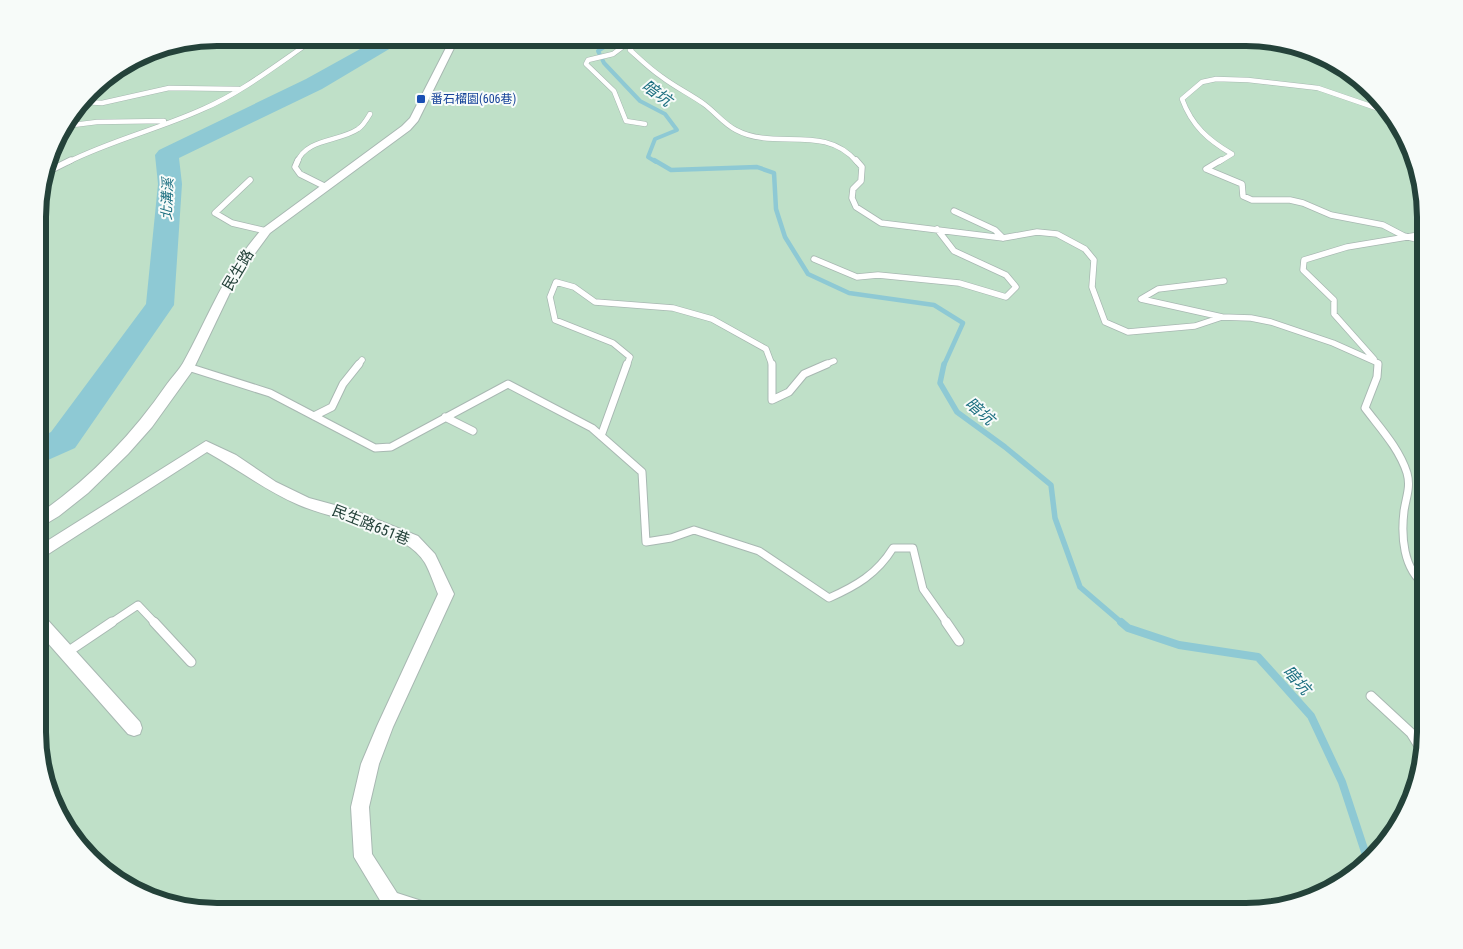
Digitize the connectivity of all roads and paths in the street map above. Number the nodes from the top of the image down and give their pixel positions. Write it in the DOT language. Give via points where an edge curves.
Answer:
graph roads {
  1 [pos="303,47"];
  2 [pos="450,47"];
  3 [pos="623,47"];
  4 [pos="633,47"];
  5 [pos="239,89"];
  6 [pos="92,102"];
  7 [pos="1377,108"];
  8 [pos="370,114"];
  9 [pos="172,121"];
  10 [pos="645,124"];
  11 [pos="73,125"];
  12 [pos="53,170"];
  13 [pos="250,180"];
  14 [pos="326,187"];
  15 [pos="954,210"];
  16 [pos="937,229"];
  17 [pos="266,231"];
  18 [pos="1416,235"];
  19 [pos="1404,236"];
  20 [pos="1003,238"];
  21 [pos="1416,239"];
  22 [pos="814,259"];
  23 [pos="1224,281"];
  24 [pos="1222,317"];
  25 [pos="362,360"];
  26 [pos="834,361"];
  27 [pos="1378,363"];
  28 [pos="188,367"];
  29 [pos="314,416"];
  30 [pos="445,418"];
  31 [pos="473,431"];
  32 [pos="601,436"];
  33 [pos="46,516"];
  34 [pos="46,549"];
  35 [pos="1416,577"];
  36 [pos="46,631"];
  37 [pos="959,641"];
  38 [pos="65,654"];
  39 [pos="191,662"];
  40 [pos="1371,696"];
  41 [pos="134,728"];
  42 [pos="1416,742"];
  43 [pos="399,903"];
  1 -- 5 [label="lane"];
  2 -- 14 [label="street, 民生路" via="414,119"];
  3 -- 10 [label="lane" via="613,54 588,60 586,64 614,91 626,121"];
  4 -- 16 [label="lane" via="630,50 661,78 703,103 736,130 759,138 806,138 848,151 862,166 861,180 853,189 854,203 881,223"];
  5 -- 6 [label="lane" via="169,88"];
  5 -- 9 [label="lane" via="204,109"];
  7 -- 19 [label="lane" via="1318,88 1248,80 1202,82 1182,99 1188,118 1206,139 1232,154 1206,169 1242,184 1243,196 1252,200 1303,203 1331,215 1383,224"];
  8 -- 14 [label="lane" via="358,129 311,145 297,157 294,167 300,174"];
  9 -- 11 [label="lane"];
  9 -- 12 [label="lane" via="96,148"];
  13 -- 17 [label="lane" via="215,213 220,219"];
  14 -- 17 [label="street, 民生路"];
  15 -- 20 [label="lane" via="996,230"];
  16 -- 20 [label="lane"];
  16 -- 22 [label="lane" via="954,251 1006,275 1016,287 1006,297 959,283 878,275 856,277"];
  17 -- 28 [label="street, 民生路" via="251,246 232,277"];
  18 -- 19 [label="lane"];
  19 -- 21 [label="lane"];
  19 -- 27 [label="lane" via="1347,247 1304,260 1303,270 1334,300 1334,314"];
  20 -- 24 [label="lane" via="1037,232 1057,234 1085,249 1094,260 1092,287 1104,322 1128,332 1195,326"];
  23 -- 24 [label="lane" via="1158,289 1141,298"];
  24 -- 27 [label="lane" via="1271,322"];
  25 -- 29 [label="lane" via="343,384 332,408"];
  26 -- 32 [label="lane" via="804,374 789,392 772,400 773,367 766,349 712,319 673,308 595,302 574,287 556,282 550,297 555,320 613,343 630,357"];
  27 -- 35 [label="lane" via="1379,378 1366,396 1365,408 1400,457 1409,485 1404,514 1405,554"];
  28 -- 29 [label="lane" via="270,393"];
  28 -- 33 [label="street, 民生路" via="147,423 119,453"];
  29 -- 30 [label="lane" via="375,448 392,447"];
  30 -- 31 [label="lane"];
  30 -- 32 [label="lane" via="508,384 592,428"];
  32 -- 37 [label="lane" via="642,472 646,542 694,530 759,551 829,598 860,585 884,565 893,548 913,548 923,589"];
  34 -- 43 [label="street, 民生路651巷" via="206,446 231,458 271,486 305,502 348,514 413,540 430,558 446,594 385,726 370,764 360,808 364,857 391,900"];
  36 -- 38 [label="street"];
  38 -- 39 [label="lane" via="138,605"];
  38 -- 41 [label="street"];
  40 -- 42 [label="lane"];
}
